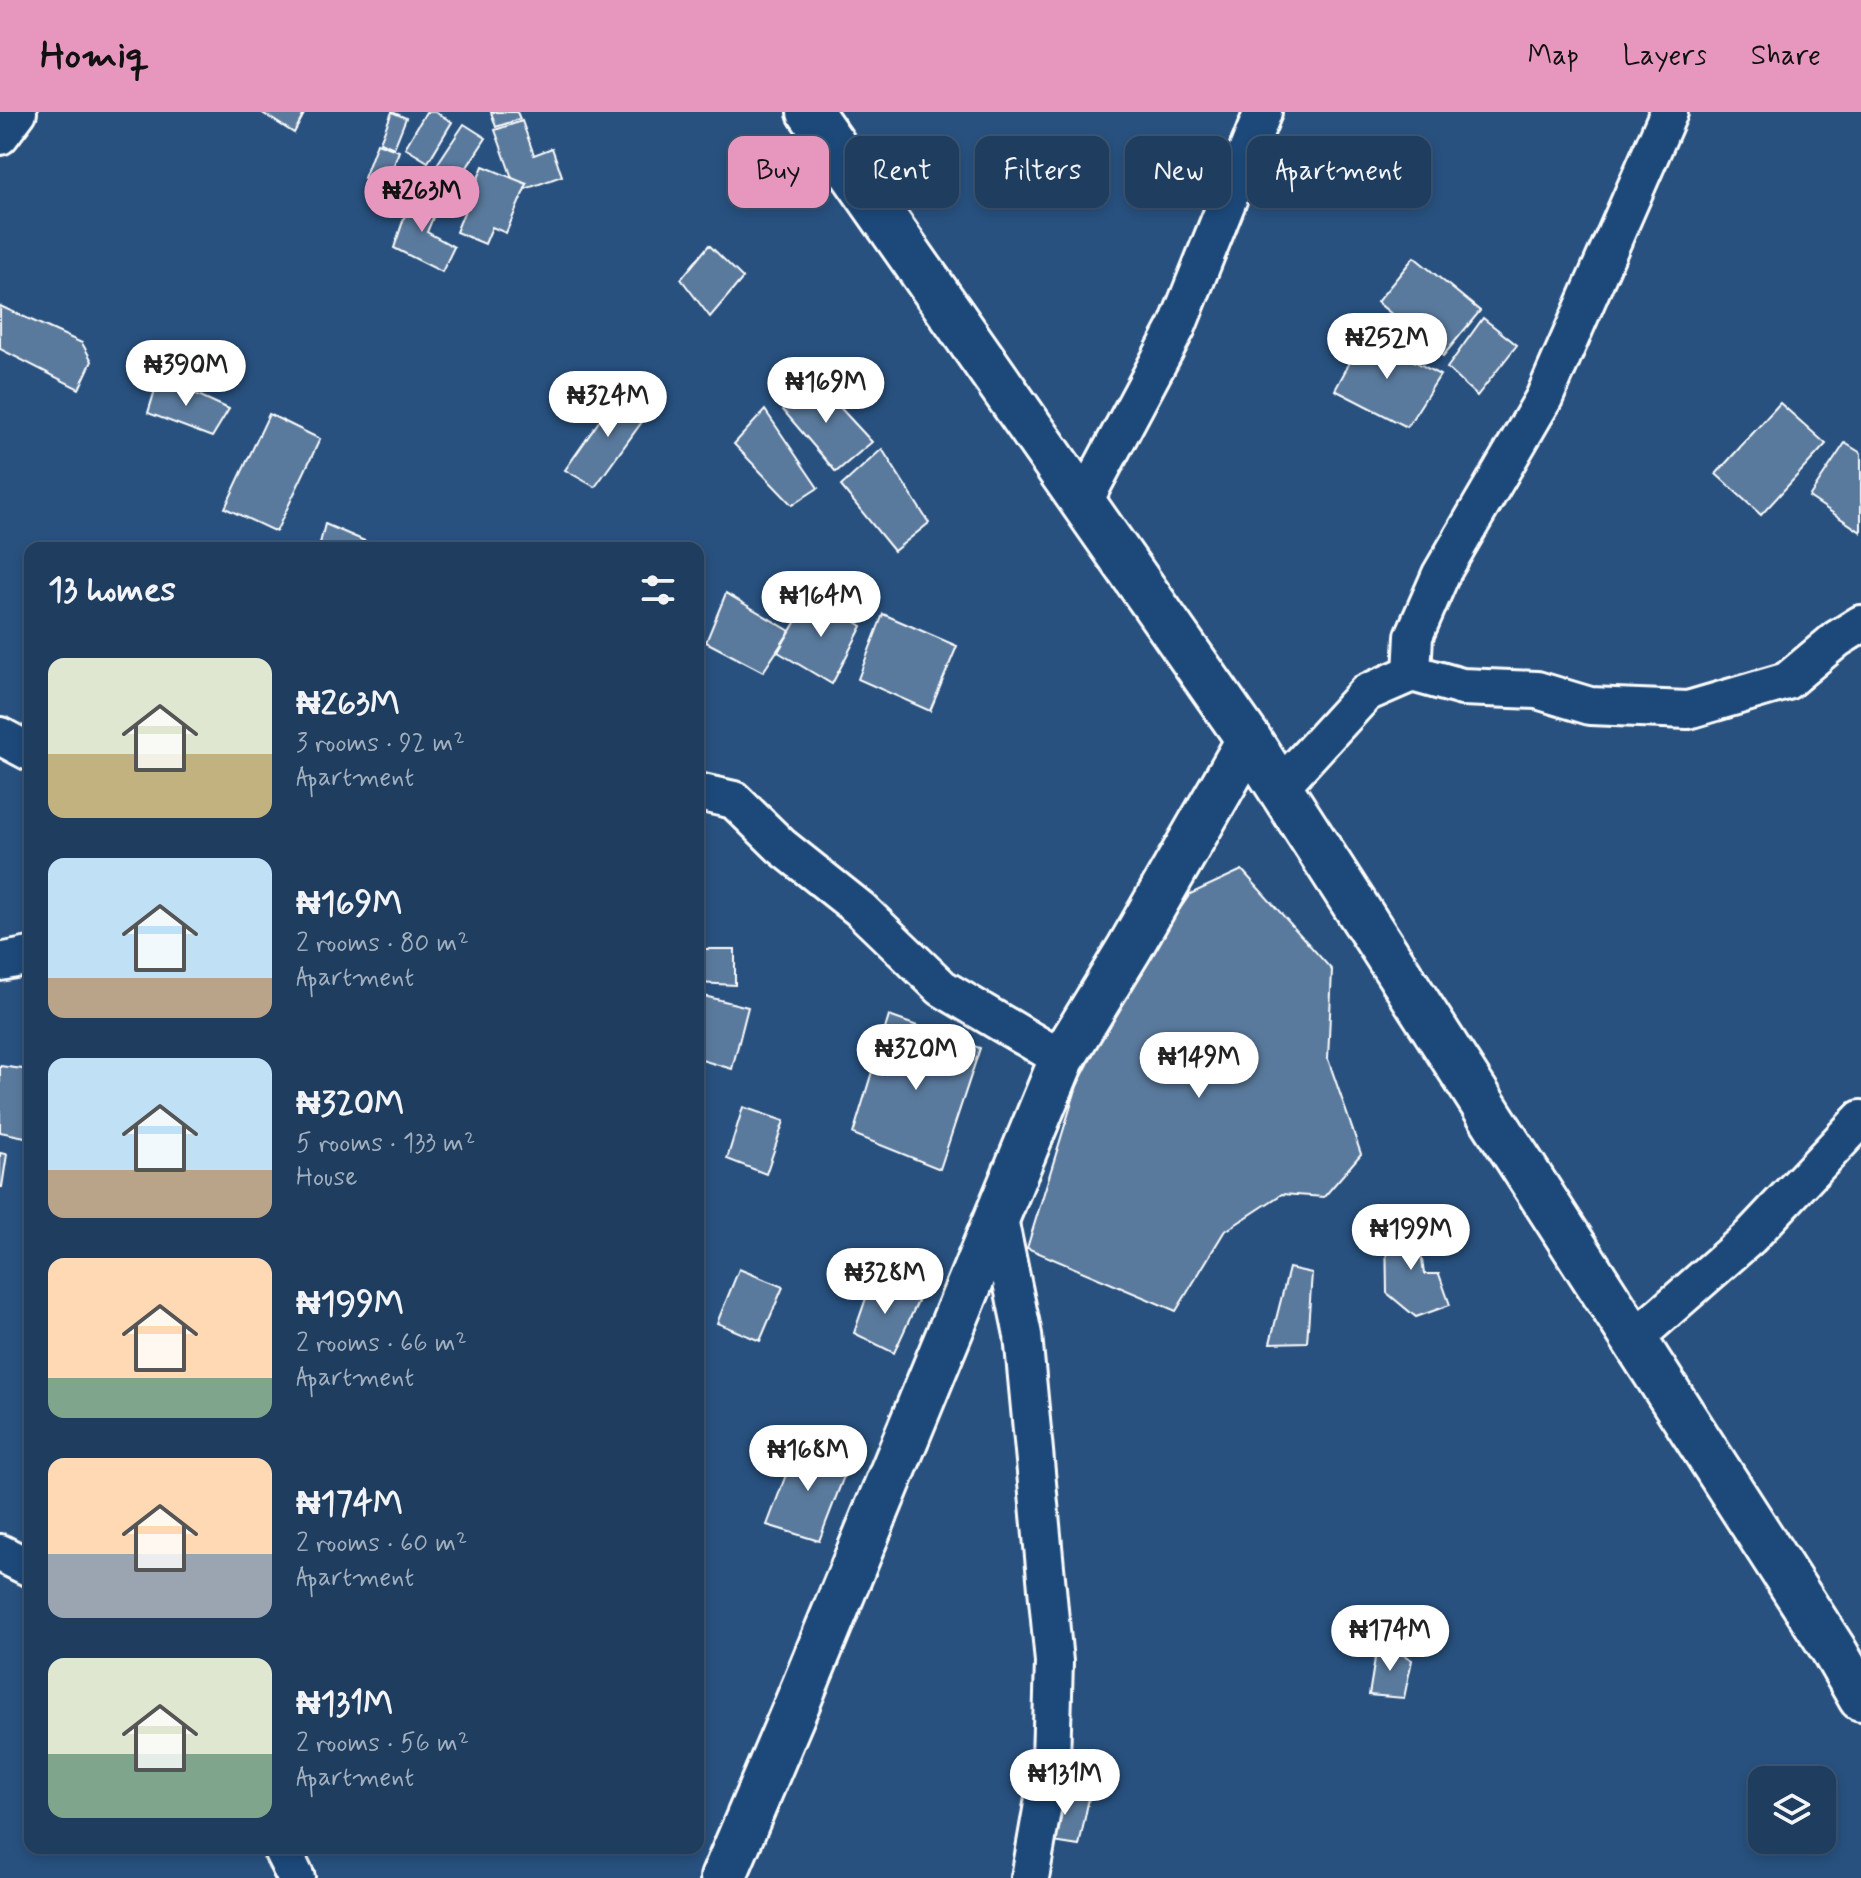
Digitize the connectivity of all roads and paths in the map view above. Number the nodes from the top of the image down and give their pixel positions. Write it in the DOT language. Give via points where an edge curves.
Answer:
graph roads {
  1 [pos="18,112"];
  2 [pos="810,112"];
  3 [pos="1263,112"];
  4 [pos="1669,112"];
  5 [pos="0,136"];
  6 [pos="1083,503"];
  7 [pos="1861,624"];
  8 [pos="1412,673"];
  9 [pos="0,736"];
  10 [pos="1249,740"];
  11 [pos="24,749"];
  12 [pos="1280,787"];
  13 [pos="704,793"];
  14 [pos="24,957"];
  15 [pos="0,962"];
  16 [pos="1062,1059"];
  17 [pos="1861,1119"];
  18 [pos="998,1214"];
  19 [pos="1634,1339"];
  20 [pos="0,1553"];
  21 [pos="24,1565"];
  22 [pos="1861,1698"];
  23 [pos="284,1854"];
  24 [pos="296,1878"];
  25 [pos="723,1878"];
  26 [pos="1030,1878"];
  1 -- 5 [label="street"];
  2 -- 6 [label="main road"];
  3 -- 6 [label="street" via="1177,327"];
  4 -- 8 [label="street" via="1544,398 1441,574 1414,636"];
  6 -- 10 [label="main road"];
  7 -- 8 [label="street" via="1787,681 1688,710 1590,706 1537,690 1462,687"];
  8 -- 12 [label="street" via="1366,693"];
  9 -- 11 [label="street"];
  10 -- 12 [label="main road"];
  10 -- 16 [label="main road"];
  12 -- 19 [label="main road"];
  13 -- 16 [label="street" via="734,800 942,988"];
  14 -- 15 [label="street"];
  16 -- 18 [label="main road"];
  17 -- 19 [label="street" via="1750,1237"];
  18 -- 25 [label="main road"];
  18 -- 26 [label="street" via="1023,1335 1054,1662 1051,1759"];
  19 -- 22 [label="main road"];
  20 -- 21 [label="street"];
  23 -- 24 [label="street"];
}
